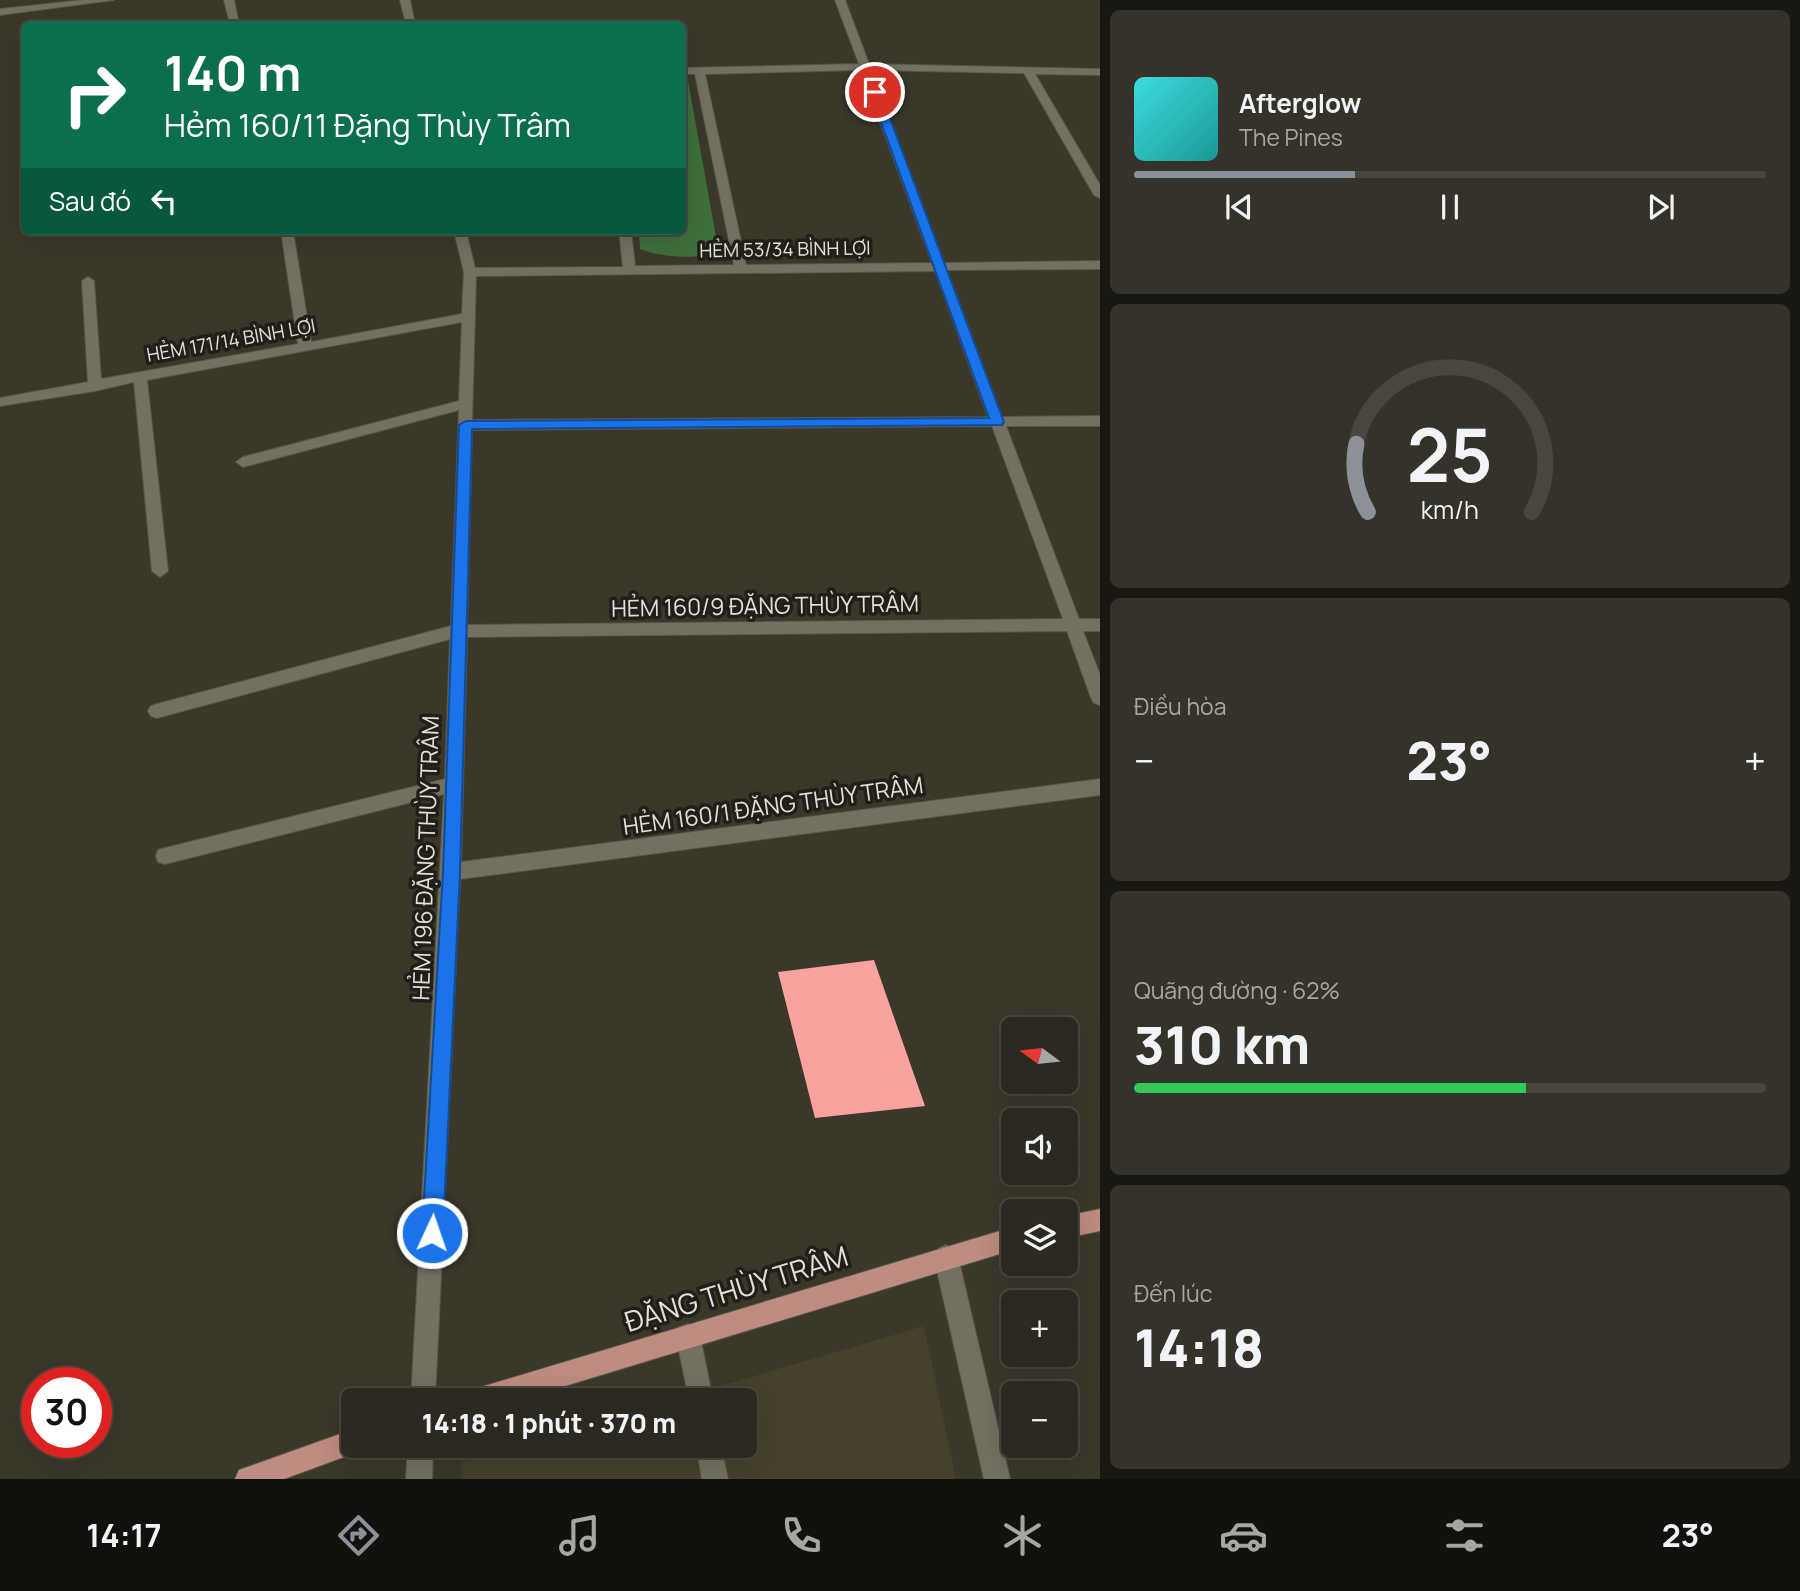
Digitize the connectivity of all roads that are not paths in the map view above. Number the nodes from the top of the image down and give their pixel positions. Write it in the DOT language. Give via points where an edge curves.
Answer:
graph roads {
  1 [pos="109,0"];
  2 [pos="229,0"];
  3 [pos="405,0"];
  4 [pos="840,0"];
  5 [pos="0,12"];
  6 [pos="234,21"];
  7 [pos="410,21"];
  8 [pos="866,68"];
  9 [pos="686,71"];
  10 [pos="699,71"];
  11 [pos="1028,71"];
  12 [pos="1100,72"];
  13 [pos="1100,195"];
  14 [pos="289,235"];
  15 [pos="461,235"];
  16 [pos="625,235"];
  17 [pos="1100,265"];
  18 [pos="940,267"];
  19 [pos="741,269"];
  20 [pos="629,270"];
  21 [pos="470,272"];
  22 [pos="88,281"];
  23 [pos="468,317"];
  24 [pos="305,346"];
  25 [pos="140,376"];
  26 [pos="95,387"];
  27 [pos="0,402"];
  28 [pos="466,404"];
  29 [pos="1100,421"];
  30 [pos="997,422"];
  31 [pos="466,425"];
  32 [pos="243,462"];
  33 [pos="160,571"];
  34 [pos="1073,625"];
  35 [pos="1100,625"];
  36 [pos="457,631"];
  37 [pos="1100,698"];
  38 [pos="157,711"];
  39 [pos="454,784"];
  40 [pos="1100,787"];
  41 [pos="165,856"];
  42 [pos="452,872"];
  43 [pos="1100,1220"];
  44 [pos="1078,1225"];
  45 [pos="1001,1241"];
  46 [pos="946,1257"];
  47 [pos="688,1336"];
  48 [pos="424,1388"];
  49 [pos="517,1388"];
  50 [pos="699,1388"];
  51 [pos="341,1446"];
  52 [pos="420,1458"];
  53 [pos="711,1458"];
  54 [pos="247,1479"];
  55 [pos="419,1479"];
  56 [pos="715,1479"];
  57 [pos="996,1479"];
  1 -- 5 [label="street"];
  2 -- 6 [label="street"];
  3 -- 7 [label="street"];
  4 -- 8 [label="street"];
  8 -- 10 [label="street"];
  8 -- 11 [label="street"];
  8 -- 18 [label="street"];
  9 -- 10 [label="street"];
  10 -- 19 [label="street"];
  11 -- 12 [label="street"];
  11 -- 13 [label="street"];
  14 -- 24 [label="street"];
  15 -- 21 [label="street, HẺM 196 ĐẶNG THÙY TRÂM"];
  16 -- 20 [label="street"];
  17 -- 18 [label="street, HẺM 53/34 BÌNH LỢI"];
  18 -- 19 [label="street, HẺM 53/34 BÌNH LỢI"];
  18 -- 30 [label="street"];
  19 -- 20 [label="street, HẺM 53/34 BÌNH LỢI"];
  20 -- 21 [label="street, HẺM 53/34 BÌNH LỢI"];
  21 -- 23 [label="street, HẺM 196 ĐẶNG THÙY TRÂM"];
  22 -- 26 [label="street"];
  23 -- 24 [label="street, HẺM 171/14 BÌNH LỢI"];
  23 -- 28 [label="street, HẺM 196 ĐẶNG THÙY TRÂM"];
  24 -- 25 [label="street, HẺM 171/14 BÌNH LỢI"];
  25 -- 26 [label="street, HẺM 171/14 BÌNH LỢI"];
  25 -- 33 [label="street"];
  26 -- 27 [label="street, HẺM 171/14 BÌNH LỢI"];
  28 -- 31 [label="street, HẺM 196 ĐẶNG THÙY TRÂM"];
  28 -- 32 [label="street"];
  29 -- 30 [label="street"];
  30 -- 31 [label="street"];
  30 -- 34 [label="street"];
  31 -- 36 [label="street, HẺM 196 ĐẶNG THÙY TRÂM"];
  34 -- 35 [label="street, HẺM 160/9 ĐẶNG THÙY TRÂM"];
  34 -- 36 [label="street, HẺM 160/9 ĐẶNG THÙY TRÂM"];
  34 -- 37 [label="street"];
  36 -- 38 [label="street, HẺM 160/9 ĐẶNG THÙY TRÂM"];
  36 -- 39 [label="street, HẺM 196 ĐẶNG THÙY TRÂM"];
  39 -- 41 [label="street"];
  39 -- 42 [label="street, HẺM 196 ĐẶNG THÙY TRÂM"];
  40 -- 42 [label="street, HẺM 160/1 ĐẶNG THÙY TRÂM"];
  42 -- 48 [label="street, HẺM 196 ĐẶNG THÙY TRÂM"];
  43 -- 44 [label="main road"];
  45 -- 46 [label="main road, ĐẶNG THÙY TRÂM"];
  46 -- 47 [label="main road, ĐẶNG THÙY TRÂM"];
  46 -- 57 [label="street"];
  47 -- 49 [label="main road, ĐẶNG THÙY TRÂM"];
  47 -- 50 [label="street"];
  51 -- 54 [label="main road"];
  52 -- 55 [label="street"];
  53 -- 56 [label="street"];
}
